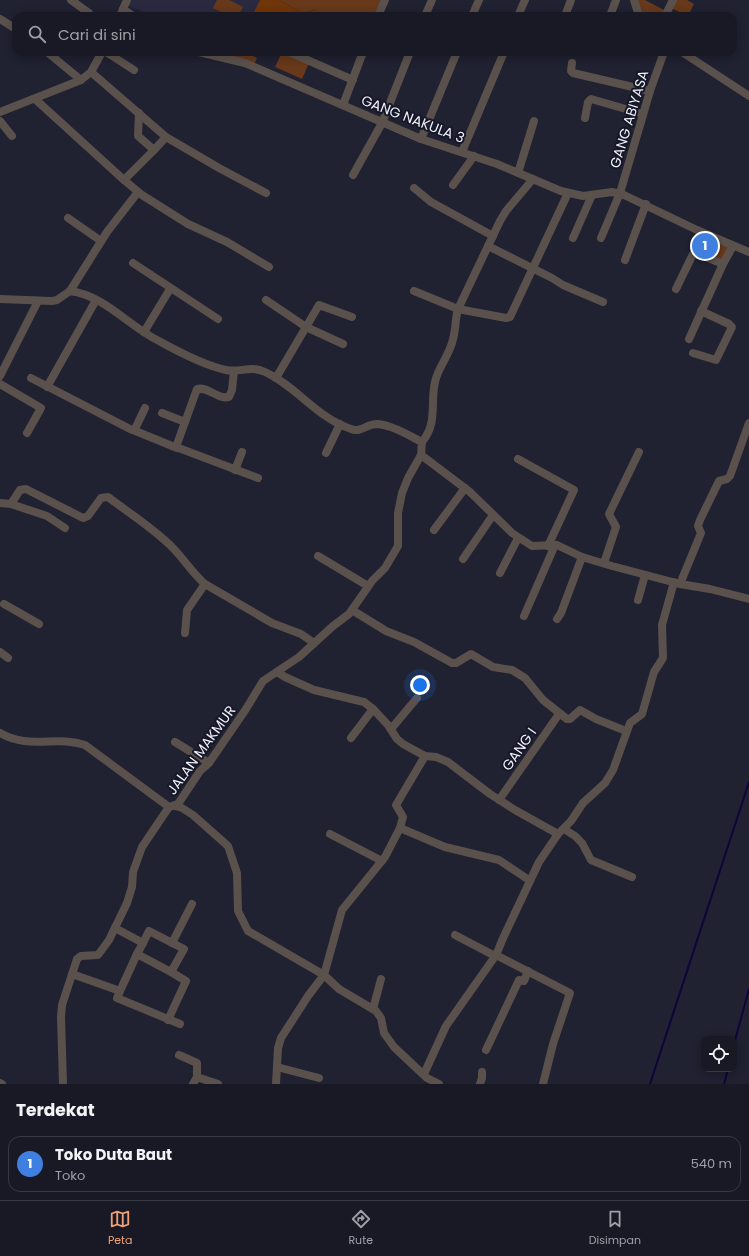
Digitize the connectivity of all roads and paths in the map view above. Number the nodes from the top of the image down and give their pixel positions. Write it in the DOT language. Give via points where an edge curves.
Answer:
graph roads {
  1 [pos="71,0"];
  2 [pos="127,0"];
  3 [pos="385,0"];
  4 [pos="432,0"];
  5 [pos="479,0"];
  6 [pos="525,0"];
  7 [pos="571,0"];
  8 [pos="616,0"];
  9 [pos="634,0"];
  10 [pos="673,0"];
  11 [pos="88,12"];
  12 [pos="121,12"];
  13 [pos="380,12"];
  14 [pos="427,12"];
  15 [pos="474,12"];
  16 [pos="520,12"];
  17 [pos="566,12"];
  18 [pos="612,12"];
  19 [pos="638,12"];
  20 [pos="667,12"];
  21 [pos="0,19"];
  22 [pos="12,26"];
  23 [pos="52,56"];
  24 [pos="100,56"];
  25 [pos="112,56"];
  26 [pos="215,56"];
  27 [pos="298,56"];
  28 [pos="362,56"];
  29 [pos="408,56"];
  30 [pos="455,56"];
  31 [pos="502,56"];
  32 [pos="663,56"];
  33 [pos="688,56"];
  34 [pos="572,63"];
  35 [pos="134,70"];
  36 [pos="91,72"];
  37 [pos="81,80"];
  38 [pos="353,80"];
  39 [pos="650,91"];
  40 [pos="749,96"];
  41 [pos="35,99"];
  42 [pos="343,105"];
  43 [pos="0,112"];
  44 [pos="139,113"];
  45 [pos="643,114"];
  46 [pos="585,118"];
  47 [pos="0,121"];
  48 [pos="534,121"];
  49 [pos="382,122"];
  50 [pos="12,136"];
  51 [pos="166,137"];
  52 [pos="421,139"];
  53 [pos="154,150"];
  54 [pos="462,152"];
  55 [pos="474,156"];
  56 [pos="518,172"];
  57 [pos="353,175"];
  58 [pos="533,179"];
  59 [pos="124,180"];
  60 [pos="453,185"];
  61 [pos="414,188"];
  62 [pos="138,192"];
  63 [pos="266,192"];
  64 [pos="568,193"];
  65 [pos="620,193"];
  66 [pos="592,195"];
  67 [pos="646,204"];
  68 [pos="68,218"];
  69 [pos="493,236"];
  70 [pos="573,238"];
  71 [pos="601,238"];
  72 [pos="101,241"];
  73 [pos="488,246"];
  74 [pos="734,246"];
  75 [pos="749,252"];
  76 [pos="625,260"];
  77 [pos="133,263"];
  78 [pos="723,264"];
  79 [pos="270,266"];
  80 [pos="534,269"];
  81 [pos="170,289"];
  82 [pos="414,290"];
  83 [pos="676,290"];
  84 [pos="70,291"];
  85 [pos="0,299"];
  86 [pos="96,300"];
  87 [pos="266,300"];
  88 [pos="38,301"];
  89 [pos="603,302"];
  90 [pos="458,309"];
  91 [pos="701,311"];
  92 [pos="352,317"];
  93 [pos="218,319"];
  94 [pos="306,327"];
  95 [pos="144,332"];
  96 [pos="689,339"];
  97 [pos="343,344"];
  98 [pos="693,353"];
  99 [pos="234,371"];
  100 [pos="0,376"];
  101 [pos="31,378"];
  102 [pos="276,378"];
  103 [pos="0,384"];
  104 [pos="47,388"];
  105 [pos="145,408"];
  106 [pos="162,413"];
  107 [pos="185,422"];
  108 [pos="749,423"];
  109 [pos="340,424"];
  110 [pos="133,430"];
  111 [pos="26,434"];
  112 [pos="422,442"];
  113 [pos="177,448"];
  114 [pos="242,452"];
  115 [pos="640,452"];
  116 [pos="326,453"];
  117 [pos="421,455"];
  118 [pos="518,459"];
  119 [pos="236,470"];
  120 [pos="258,478"];
  121 [pos="465,488"];
  122 [pos="0,502"];
  123 [pos="11,504"];
  124 [pos="493,515"];
  125 [pos="65,528"];
  126 [pos="434,530"];
  127 [pos="518,538"];
  128 [pos="551,545"];
  129 [pos="318,556"];
  130 [pos="582,557"];
  131 [pos="463,559"];
  132 [pos="604,563"];
  133 [pos="500,573"];
  134 [pos="645,574"];
  135 [pos="677,583"];
  136 [pos="205,584"];
  137 [pos="368,586"];
  138 [pos="749,599"];
  139 [pos="638,600"];
  140 [pos="1,605"];
  141 [pos="352,610"];
  142 [pos="524,616"];
  143 [pos="557,619"];
  144 [pos="38,624"];
  145 [pos="185,633"];
  146 [pos="314,644"];
  147 [pos="0,652"];
  148 [pos="8,658"];
  149 [pos="277,672"];
  150 [pos="417,698"];
  151 [pos="373,708"];
  152 [pos="559,714"];
  153 [pos="391,729"];
  154 [pos="626,731"];
  155 [pos="0,732"];
  156 [pos="351,738"];
  157 [pos="175,742"];
  158 [pos="425,756"];
  159 [pos="209,763"];
  160 [pos="499,800"];
  161 [pos="172,807"];
  162 [pos="400,828"];
  163 [pos="561,831"];
  164 [pos="330,834"];
  165 [pos="382,861"];
  166 [pos="632,877"];
  167 [pos="530,880"];
  168 [pos="192,904"];
  169 [pos="115,928"];
  170 [pos="455,935"];
  171 [pos="143,943"];
  172 [pos="172,943"];
  173 [pos="137,954"];
  174 [pos="496,956"];
  175 [pos="528,971"];
  176 [pos="171,972"];
  177 [pos="72,974"];
  178 [pos="324,976"];
  179 [pos="381,979"];
  180 [pos="120,991"];
  181 [pos="373,1009"];
  182 [pos="168,1020"];
  183 [pos="180,1024"];
  184 [pos="486,1050"];
  185 [pos="179,1055"];
  186 [pos="277,1067"];
  187 [pos="482,1072"];
  188 [pos="197,1077"];
  189 [pos="319,1078"];
  190 [pos="425,1079"];
  191 [pos="63,1084"];
  192 [pos="193,1084"];
  193 [pos="218,1084"];
  194 [pos="276,1084"];
  195 [pos="439,1084"];
  196 [pos="480,1084"];
  197 [pos="543,1084"];
  1 -- 11 [label="street"];
  2 -- 12 [label="street"];
  3 -- 13 [label="street"];
  4 -- 14 [label="street"];
  5 -- 15 [label="street"];
  6 -- 16 [label="street"];
  7 -- 17 [label="street"];
  8 -- 18 [label="street"];
  9 -- 19 [label="street"];
  10 -- 20 [label="street"];
  21 -- 22 [label="street"];
  23 -- 37 [label="street"];
  24 -- 36 [label="street"];
  25 -- 35 [label="street"];
  26 -- 42 [label="street, GANG NAKULA 3" via="245,63"];
  27 -- 38 [label="street"];
  28 -- 38 [label="street"];
  29 -- 49 [label="street"];
  30 -- 52 [label="street"];
  31 -- 54 [label="street"];
  32 -- 39 [label="street, GANG ABIYASA"];
  33 -- 40 [label="street"];
  34 -- 39 [label="street" via="573,73"];
  36 -- 37 [label="street"];
  36 -- 44 [label="street"];
  37 -- 41 [label="street"];
  38 -- 42 [label="street"];
  39 -- 45 [label="street, GANG ABIYASA"];
  41 -- 43 [label="street"];
  41 -- 59 [label="street"];
  42 -- 49 [label="street, GANG NAKULA 3"];
  44 -- 51 [label="street"];
  44 -- 53 [label="street" via="138,136"];
  45 -- 46 [label="street" via="591,99"];
  45 -- 65 [label="street, GANG ABIYASA"];
  47 -- 50 [label="street"];
  48 -- 56 [label="street"];
  49 -- 52 [label="street, GANG NAKULA 3"];
  49 -- 57 [label="street"];
  51 -- 53 [label="street"];
  51 -- 63 [label="street"];
  52 -- 54 [label="street, GANG NAKULA 3"];
  53 -- 59 [label="street"];
  54 -- 55 [label="street, GANG NAKULA 3"];
  55 -- 56 [label="street, GANG NAKULA 3"];
  55 -- 60 [label="street"];
  56 -- 58 [label="street, GANG NAKULA 3"];
  58 -- 64 [label="street, GANG NAKULA 3"];
  58 -- 69 [label="street" via="506,211"];
  59 -- 62 [label="street"];
  61 -- 69 [label="street" via="431,202"];
  62 -- 72 [label="street"];
  62 -- 79 [label="street" via="188,224"];
  64 -- 66 [label="street, GANG NAKULA 3"];
  64 -- 80 [label="street"];
  65 -- 66 [label="street, GANG NAKULA 3"];
  65 -- 67 [label="street"];
  65 -- 71 [label="street, GANG ABIYASA"];
  66 -- 70 [label="street"];
  67 -- 74 [label="street"];
  67 -- 76 [label="street"];
  68 -- 72 [label="street"];
  69 -- 73 [label="street"];
  72 -- 84 [label="street"];
  73 -- 80 [label="street"];
  73 -- 90 [label="street"];
  74 -- 75 [label="street"];
  74 -- 78 [label="street"];
  77 -- 81 [label="street"];
  78 -- 83 [label="street" via="694,252"];
  78 -- 91 [label="street"];
  80 -- 89 [label="street"];
  80 -- 90 [label="street" via="508,318"];
  81 -- 93 [label="street"];
  81 -- 95 [label="street"];
  82 -- 90 [label="street"];
  84 -- 86 [label="street"];
  84 -- 88 [label="street" via="57,300"];
  85 -- 88 [label="street"];
  86 -- 95 [label="street"];
  86 -- 104 [label="street"];
  87 -- 94 [label="street"];
  88 -- 100 [label="street"];
  90 -- 112 [label="street" via="454,338 435,382 430,427"];
  91 -- 96 [label="street"];
  91 -- 98 [label="street" via="732,327 716,360"];
  92 -- 94 [label="street" via="322,305 318,307"];
  94 -- 97 [label="street"];
  94 -- 102 [label="street"];
  95 -- 99 [label="street" via="160,342 219,368"];
  99 -- 102 [label="street" via="255,368"];
  99 -- 107 [label="street" via="229,397 197,389"];
  101 -- 104 [label="street"];
  102 -- 109 [label="street"];
  103 -- 111 [label="street" via="40,408"];
  104 -- 110 [label="street"];
  105 -- 110 [label="street"];
  106 -- 107 [label="street"];
  107 -- 113 [label="street"];
  108 -- 135 [label="street" via="730,476 719,481 700,520 698,526 701,533"];
  109 -- 112 [label="street" via="356,431 382,425"];
  109 -- 116 [label="street"];
  110 -- 113 [label="street"];
  112 -- 117 [label="street"];
  113 -- 119 [label="street"];
  114 -- 119 [label="street"];
  115 -- 132 [label="street" via="609,514 616,527"];
  117 -- 121 [label="street"];
  117 -- 137 [label="street, JALAN MAKMUR" via="408,478 401,498 396,551 385,568"];
  118 -- 128 [label="street" via="574,490"];
  119 -- 120 [label="street"];
  121 -- 124 [label="street"];
  121 -- 126 [label="street"];
  122 -- 123 [label="street"];
  123 -- 125 [label="street" via="47,516"];
  123 -- 136 [label="street" via="20,490 26,489 83,518 88,516 101,498 108,497 161,537"];
  124 -- 127 [label="street"];
  124 -- 131 [label="street"];
  127 -- 128 [label="street" via="532,546"];
  127 -- 133 [label="street"];
  128 -- 130 [label="street"];
  128 -- 142 [label="street"];
  129 -- 137 [label="street"];
  130 -- 132 [label="street"];
  130 -- 143 [label="street"];
  132 -- 134 [label="street"];
  134 -- 135 [label="street"];
  134 -- 139 [label="street"];
  135 -- 138 [label="street"];
  135 -- 154 [label="street" via="662,625 663,658 654,672 642,714 630,723"];
  136 -- 145 [label="street" via="186,613"];
  136 -- 146 [label="street" via="272,622 301,634"];
  137 -- 141 [label="street, JALAN MAKMUR"];
  140 -- 144 [label="street"];
  141 -- 146 [label="street, JALAN MAKMUR"];
  141 -- 152 [label="street" via="386,631 414,642 452,663 471,654 493,667 512,670 530,683 543,700"];
  146 -- 149 [label="street, JALAN MAKMUR"];
  147 -- 148 [label="street"];
  149 -- 151 [label="street" via="314,690 359,700"];
  149 -- 159 [label="street, JALAN MAKMUR" via="263,681"];
  150 -- 153 [label="street"];
  151 -- 153 [label="street"];
  151 -- 156 [label="street"];
  152 -- 154 [label="street" via="569,720 580,710"];
  152 -- 160 [label="street, GANG I"];
  153 -- 158 [label="street" via="403,744"];
  154 -- 163 [label="street" via="613,770 605,783 583,803"];
  155 -- 161 [label="street" via="19,741 69,742 85,745"];
  157 -- 159 [label="street"];
  158 -- 160 [label="street" via="448,762"];
  158 -- 162 [label="street" via="396,805 403,817"];
  159 -- 161 [label="street, JALAN MAKMUR" via="200,771 180,802"];
  160 -- 163 [label="street"];
  161 -- 169 [label="street, JALAN MAKMUR" via="142,847 127,902"];
  161 -- 178 [label="street" via="182,808 193,815 228,846 236,873 238,911 248,931"];
  162 -- 165 [label="street"];
  162 -- 167 [label="street" via="445,847 499,860"];
  163 -- 166 [label="street" via="574,836 582,843 591,860"];
  163 -- 167 [label="street"];
  164 -- 165 [label="street"];
  165 -- 178 [label="street" via="342,910"];
  167 -- 174 [label="street"];
  168 -- 172 [label="street"];
  169 -- 171 [label="street"];
  169 -- 177 [label="street, JALAN MAKMUR" via="100,954 79,957"];
  170 -- 174 [label="street"];
  171 -- 172 [label="street" via="149,931"];
  171 -- 173 [label="street"];
  172 -- 176 [label="street" via="184,949"];
  173 -- 176 [label="street"];
  173 -- 180 [label="street"];
  174 -- 175 [label="street"];
  174 -- 190 [label="street" via="446,1026"];
  175 -- 184 [label="street" via="524,981 519,980"];
  175 -- 197 [label="street" via="571,994 553,1044"];
  176 -- 182 [label="street" via="186,981"];
  177 -- 180 [label="street"];
  177 -- 191 [label="street, JALAN MAKMUR" via="62,1005 61,1017"];
  178 -- 181 [label="street" via="339,989"];
  178 -- 186 [label="street" via="281,1038"];
  179 -- 181 [label="street"];
  180 -- 182 [label="street" via="117,998"];
  181 -- 190 [label="street" via="381,1018 384,1033 391,1043"];
  182 -- 183 [label="street"];
  185 -- 188 [label="street" via="197,1063"];
  186 -- 189 [label="street"];
  186 -- 194 [label="street"];
  187 -- 196 [label="street"];
  188 -- 192 [label="street"];
  188 -- 193 [label="street"];
  190 -- 195 [label="street"];
}
